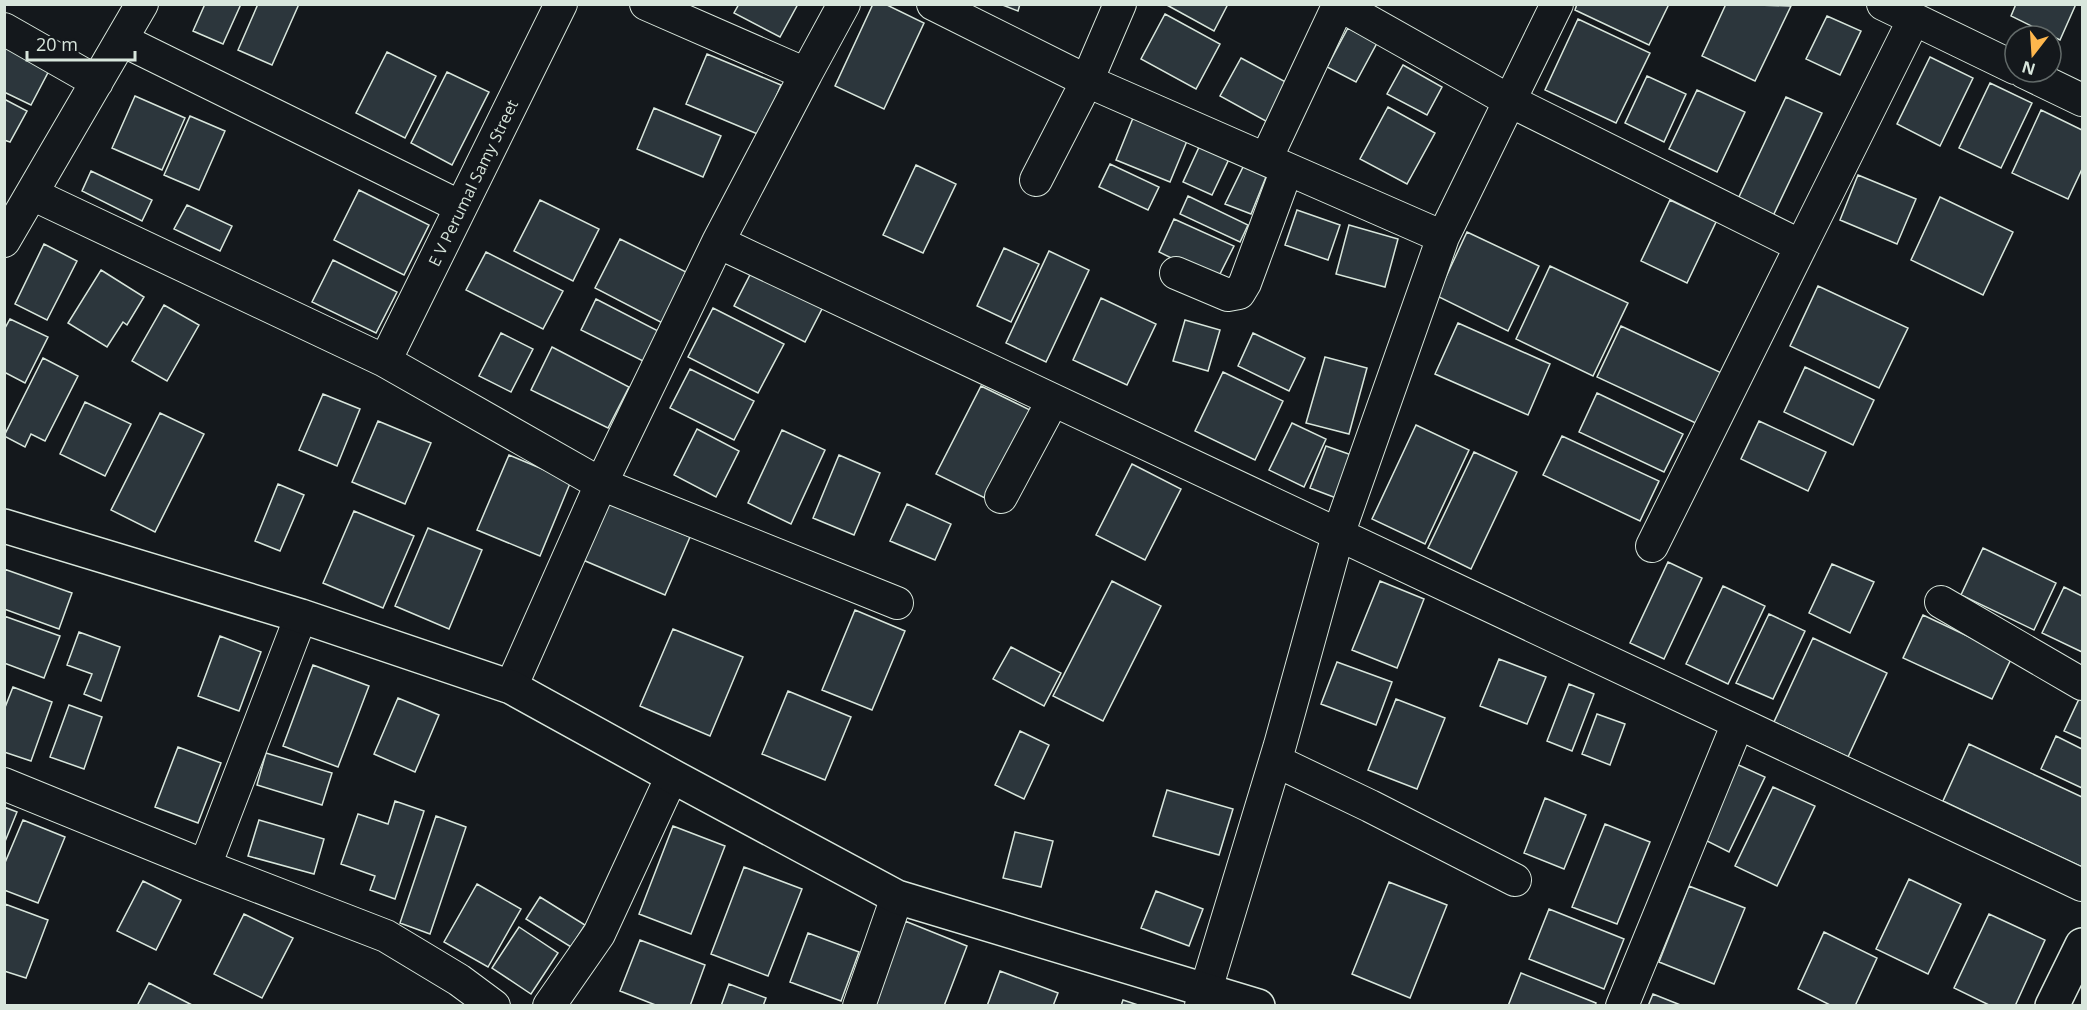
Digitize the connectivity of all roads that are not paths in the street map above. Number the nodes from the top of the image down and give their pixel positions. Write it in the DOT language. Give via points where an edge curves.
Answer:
graph roads {
  1 [pos="142,4"];
  2 [pos="561,4"];
  3 [pos="646,4"];
  4 [pos="844,4"];
  5 [pos="933,4"];
  6 [pos="1120,4"];
  7 [pos="1557,4"];
  8 [pos="1883,4"];
  9 [pos="1338,5"];
  10 [pos="1914,19"];
  11 [pos="4,29"];
  12 [pos="122,40"];
  13 [pos="2003,62"];
  14 [pos="806,74"];
  15 [pos="1087,81"];
  16 [pos="97,82"];
  17 [pos="2049,84"];
  18 [pos="2082,100"];
  19 [pos="1510,101"];
  20 [pos="1276,164"];
  21 [pos="1036,180"];
  22 [pos="32,194"];
  23 [pos="461,207"];
  24 [pos="1443,237"];
  25 [pos="4,241"];
  26 [pos="718,242"];
  27 [pos="1801,246"];
  28 [pos="1176,273"];
  29 [pos="385,361"];
  30 [pos="1053,400"];
  31 [pos="601,484"];
  32 [pos="1001,497"];
  33 [pos="4,526"];
  34 [pos="1338,535"];
  35 [pos="1652,546"];
  36 [pos="1941,602"];
  37 [pos="897,603"];
  38 [pos="301,616"];
  39 [pos="2082,684"];
  40 [pos="511,687"];
  41 [pos="1738,723"];
  42 [pos="1276,761"];
  43 [pos="672,776"];
  44 [pos="4,784"];
  45 [pos="204,866"];
  46 [pos="1515,880"];
  47 [pos="2082,885"];
  48 [pos="897,897"];
  49 [pos="2082,945"];
  50 [pos="1203,998"];
  51 [pos="494,1005"];
  52 [pos="549,1005"];
  53 [pos="858,1005"];
  54 [pos="1258,1005"];
  55 [pos="1622,1005"];
  56 [pos="2052,1005"];
  1 -- 12 [label="street"];
  2 -- 23 [label="street, E V Perumal Samy Street"];
  3 -- 14 [label="street"];
  4 -- 14 [label="street"];
  5 -- 15 [label="street"];
  6 -- 15 [label="street"];
  7 -- 19 [label="street"];
  8 -- 10 [label="street"];
  9 -- 19 [label="street"];
  9 -- 20 [label="street"];
  10 -- 13 [label="street"];
  10 -- 27 [label="street"];
  11 -- 16 [label="street"];
  12 -- 16 [label="street"];
  12 -- 23 [label="street"];
  14 -- 26 [label="street"];
  15 -- 20 [label="street"];
  15 -- 21 [label="street"];
  16 -- 22 [label="street"];
  17 -- 18 [label="street"];
  19 -- 24 [label="street"];
  19 -- 27 [label="street"];
  20 -- 24 [label="street"];
  20 -- 28 [label="street" via="1245,283 1239,293 1228,295"];
  22 -- 25 [label="street"];
  22 -- 29 [label="street"];
  23 -- 29 [label="street, E V Perumal Samy Street"];
  24 -- 34 [label="street"];
  26 -- 30 [label="street"];
  26 -- 31 [label="street"];
  27 -- 35 [label="street"];
  29 -- 31 [label="street"];
  30 -- 32 [label="street"];
  30 -- 34 [label="street"];
  31 -- 37 [label="street"];
  31 -- 40 [label="street"];
  33 -- 38 [label="street"];
  34 -- 41 [label="street"];
  34 -- 42 [label="street"];
  36 -- 39 [label="street"];
  38 -- 40 [label="street"];
  38 -- 45 [label="street"];
  40 -- 43 [label="street"];
  41 -- 47 [label="street"];
  41 -- 55 [label="street"];
  42 -- 46 [label="street"];
  42 -- 50 [label="street"];
  43 -- 48 [label="street"];
  43 -- 52 [label="street" via="599,934"];
  44 -- 45 [label="street"];
  45 -- 51 [label="street" via="386,936"];
  48 -- 50 [label="street"];
  48 -- 53 [label="street"];
  49 -- 56 [label="street"];
  50 -- 54 [label="street"];
}
